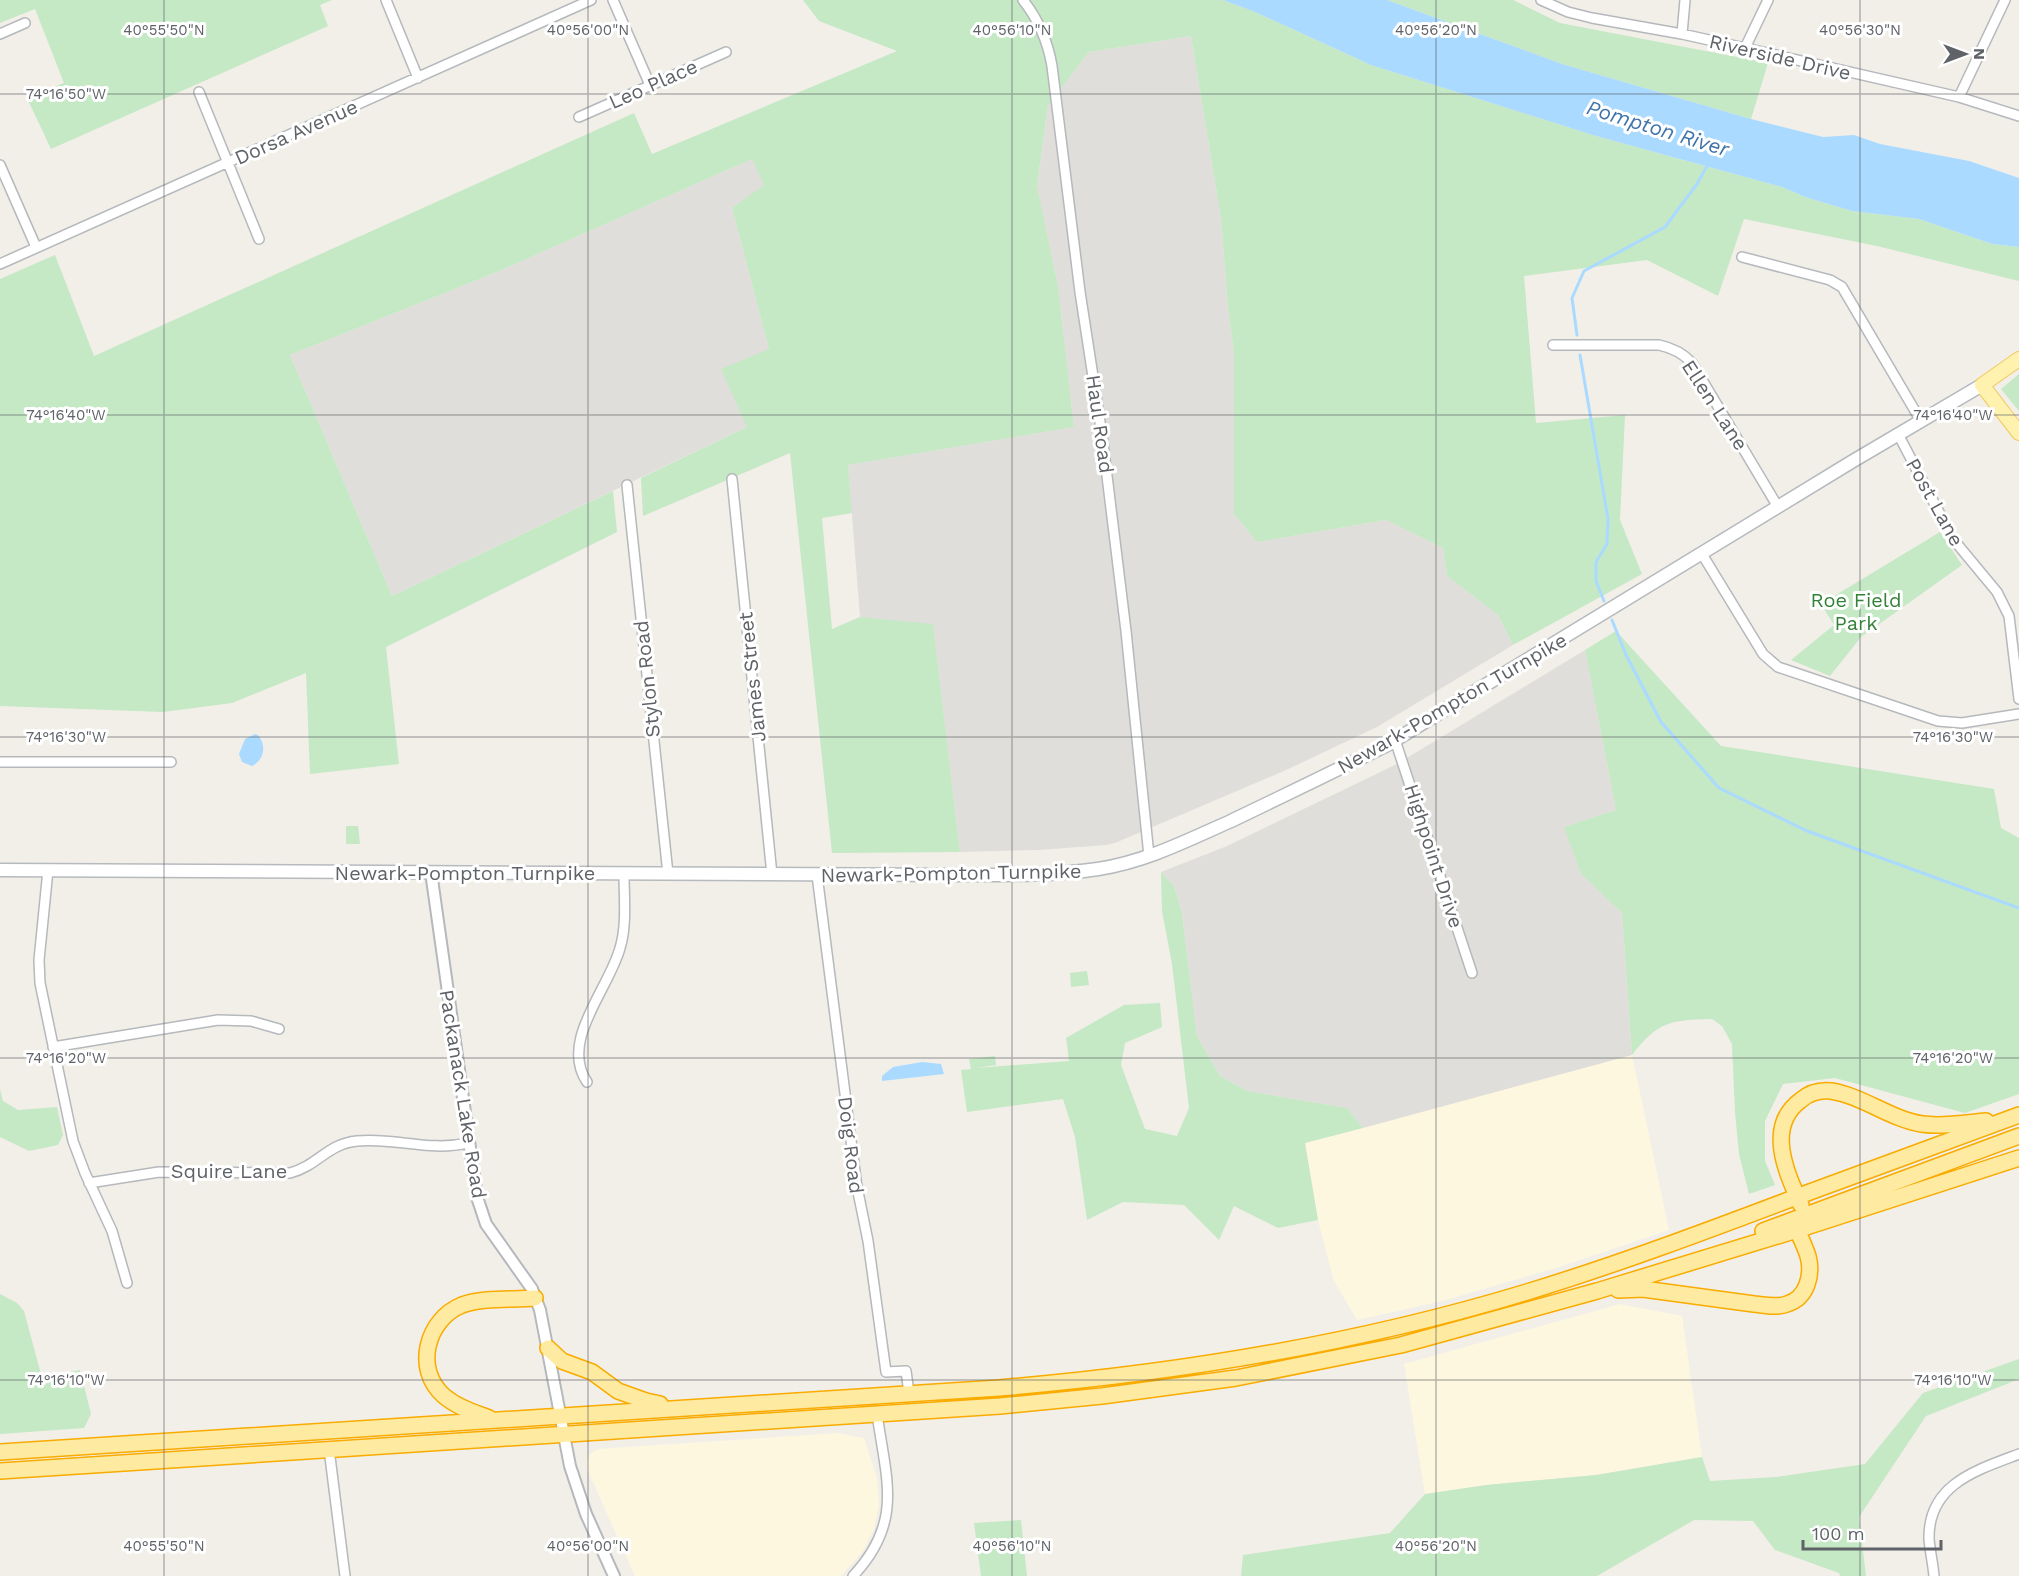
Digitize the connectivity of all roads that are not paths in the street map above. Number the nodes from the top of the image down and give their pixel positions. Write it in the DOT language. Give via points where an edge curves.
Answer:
graph roads {
  1 [pos="386,0"];
  2 [pos="591,0"];
  3 [pos="613,0"];
  4 [pos="1023,0"];
  5 [pos="1541,0"];
  6 [pos="1685,0"];
  7 [pos="1768,0"];
  8 [pos="2005,0"];
  9 [pos="25,23"];
  10 [pos="0,34"];
  11 [pos="1682,34"];
  12 [pos="1745,48"];
  13 [pos="726,52"];
  14 [pos="418,78"];
  15 [pos="650,85"];
  16 [pos="199,92"];
  17 [pos="1959,98"];
  18 [pos="2019,116"];
  19 [pos="579,117"];
  20 [pos="228,163"];
  21 [pos="0,165"];
  22 [pos="259,239"];
  23 [pos="36,247"];
  24 [pos="1742,257"];
  25 [pos="0,264"];
  26 [pos="1553,345"];
  27 [pos="2019,359"];
  28 [pos="1982,385"];
  29 [pos="1921,421"];
  30 [pos="2019,433"];
  31 [pos="1898,434"];
  32 [pos="732,479"];
  33 [pos="627,484"];
  34 [pos="1779,507"];
  35 [pos="1702,554"];
  36 [pos="2019,699"];
  37 [pos="2019,714"];
  38 [pos="1395,740"];
  39 [pos="0,762"];
  40 [pos="171,762"];
  41 [pos="1149,856"];
  42 [pos="0,870"];
  43 [pos="48,870"];
  44 [pos="430,872"];
  45 [pos="624,874"];
  46 [pos="668,874"];
  47 [pos="772,875"];
  48 [pos="817,875"];
  49 [pos="1472,973"];
  50 [pos="279,1029"];
  51 [pos="53,1047"];
  52 [pos="587,1082"];
  53 [pos="2016,1116"];
  54 [pos="2019,1136"];
  55 [pos="468,1143"];
  56 [pos="2019,1158"];
  57 [pos="89,1183"];
  58 [pos="1797,1197"];
  59 [pos="1773,1206"];
  60 [pos="1807,1214"];
  61 [pos="1825,1221"];
  62 [pos="1794,1225"];
  63 [pos="127,1283"];
  64 [pos="1597,1291"];
  65 [pos="536,1298"];
  66 [pos="548,1348"];
  67 [pos="909,1393"];
  68 [pos="686,1408"];
  69 [pos="877,1414"];
  70 [pos="560,1416"];
  71 [pos="495,1420"];
  72 [pos="563,1434"];
  73 [pos="329,1449"];
  74 [pos="0,1452"];
  75 [pos="2019,1454"];
  76 [pos="0,1471"];
  77 [pos="345,1576"];
  78 [pos="614,1576"];
  79 [pos="853,1576"];
  80 [pos="1935,1576"];
  1 -- 14 [label="street"];
  2 -- 14 [label="street, Dorsa Avenue"];
  3 -- 15 [label="street"];
  4 -- 41 [label="street, Haul Road" via="1050,51 1054,77 1080,292 1105,454"];
  5 -- 11 [label="street, Riverside Drive" via="1592,18"];
  6 -- 11 [label="street"];
  7 -- 12 [label="street"];
  8 -- 17 [label="street"];
  9 -- 10 [label="street"];
  11 -- 12 [label="street, Riverside Drive"];
  12 -- 17 [label="street, Riverside Drive"];
  13 -- 15 [label="street, Leo Place"];
  14 -- 20 [label="street, Dorsa Avenue"];
  15 -- 19 [label="street, Leo Place"];
  16 -- 20 [label="street"];
  17 -- 18 [label="street, Riverside Drive"];
  20 -- 22 [label="street"];
  20 -- 23 [label="street, Dorsa Avenue"];
  21 -- 23 [label="street"];
  23 -- 25 [label="street, Dorsa Avenue"];
  24 -- 29 [label="street" via="1842,287"];
  26 -- 34 [label="street, Ellen Lane" via="1659,345 1686,357"];
  27 -- 28 [label="main road, Newark-Pompton Turnpike"];
  28 -- 29 [label="main road, Newark-Pompton Turnpike"];
  28 -- 30 [label="main road"];
  29 -- 31 [label="main road, Newark-Pompton Turnpike"];
  31 -- 34 [label="main road, Newark-Pompton Turnpike"];
  31 -- 36 [label="street, Post Lane" via="1953,539 2003,601 2009,616"];
  32 -- 47 [label="street, James Street"];
  33 -- 46 [label="street, Stylon Road"];
  34 -- 35 [label="main road, Newark-Pompton Turnpike"];
  35 -- 37 [label="street" via="1763,654 1778,666 1938,721 1962,723"];
  35 -- 38 [label="main road, Newark-Pompton Turnpike"];
  38 -- 41 [label="main road, Newark-Pompton Turnpike" via="1313,782"];
  38 -- 49 [label="street, Highpoint Drive"];
  39 -- 40 [label="street"];
  41 -- 48 [label="main road, Newark-Pompton Turnpike" via="1099,869 1051,874"];
  42 -- 43 [label="main road, Newark-Pompton Turnpike"];
  43 -- 44 [label="main road, Newark-Pompton Turnpike"];
  43 -- 51 [label="street" via="39,970"];
  44 -- 45 [label="main road, Newark-Pompton Turnpike"];
  44 -- 55 [label="street, Packanack Lake Road"];
  45 -- 46 [label="main road, Newark-Pompton Turnpike"];
  45 -- 52 [label="street" via="621,946 581,1036 578,1061"];
  46 -- 47 [label="main road, Newark-Pompton Turnpike"];
  47 -- 48 [label="main road, Newark-Pompton Turnpike"];
  48 -- 67 [label="street, Doig Road" via="856,1186 868,1241 886,1372 906,1371"];
  50 -- 51 [label="street" via="251,1021 218,1020"];
  51 -- 57 [label="street" via="73,1142"];
  53 -- 58 [label="highway"];
  53 -- 58 [label="highway" via="1922,1124 1846,1095 1831,1091 1810,1094 1789,1112 1781,1133 1781,1150"];
  54 -- 60 [label="highway"];
  55 -- 57 [label="street, Squire Lane" via="423,1147 355,1141 332,1148 311,1165 290,1173 159,1172"];
  55 -- 65 [label="street, Packanack Lake Road" via="486,1224"];
  56 -- 61 [label="highway"];
  57 -- 63 [label="street" via="112,1231"];
  58 -- 59 [label="highway"];
  58 -- 60 [label="highway"];
  59 -- 62 [label="highway" via="1786,1211"];
  59 -- 67 [label="highway" via="1537,1289 1332,1341 1133,1374"];
  60 -- 61 [label="highway"];
  60 -- 62 [label="highway"];
  61 -- 62 [label="highway"];
  62 -- 64 [label="highway"];
  62 -- 64 [label="highway" via="1808,1258 1809,1278 1803,1293 1787,1304 1771,1306 1643,1289"];
  64 -- 69 [label="highway" via="1401,1345 1302,1367 1067,1400"];
  65 -- 66 [label="street, Packanack Lake Road"];
  65 -- 71 [label="highway" via="464,1305 444,1317 430,1336 427,1361 434,1384 459,1406"];
  66 -- 68 [label="highway" via="562,1361 592,1372 618,1391 645,1401"];
  66 -- 70 [label="street, Packanack Lake Road"];
  67 -- 68 [label="highway"];
  68 -- 70 [label="highway"];
  69 -- 72 [label="highway"];
  69 -- 79 [label="street" via="888,1511 878,1543"];
  70 -- 71 [label="highway"];
  70 -- 72 [label="street, Packanack Lake Road"];
  71 -- 74 [label="highway"];
  72 -- 73 [label="highway"];
  72 -- 78 [label="street, Packanack Lake Road" via="579,1497"];
  73 -- 76 [label="highway"];
  73 -- 77 [label="street"];
  75 -- 80 [label="street" via="1970,1473 1944,1495 1930,1527"];
}
